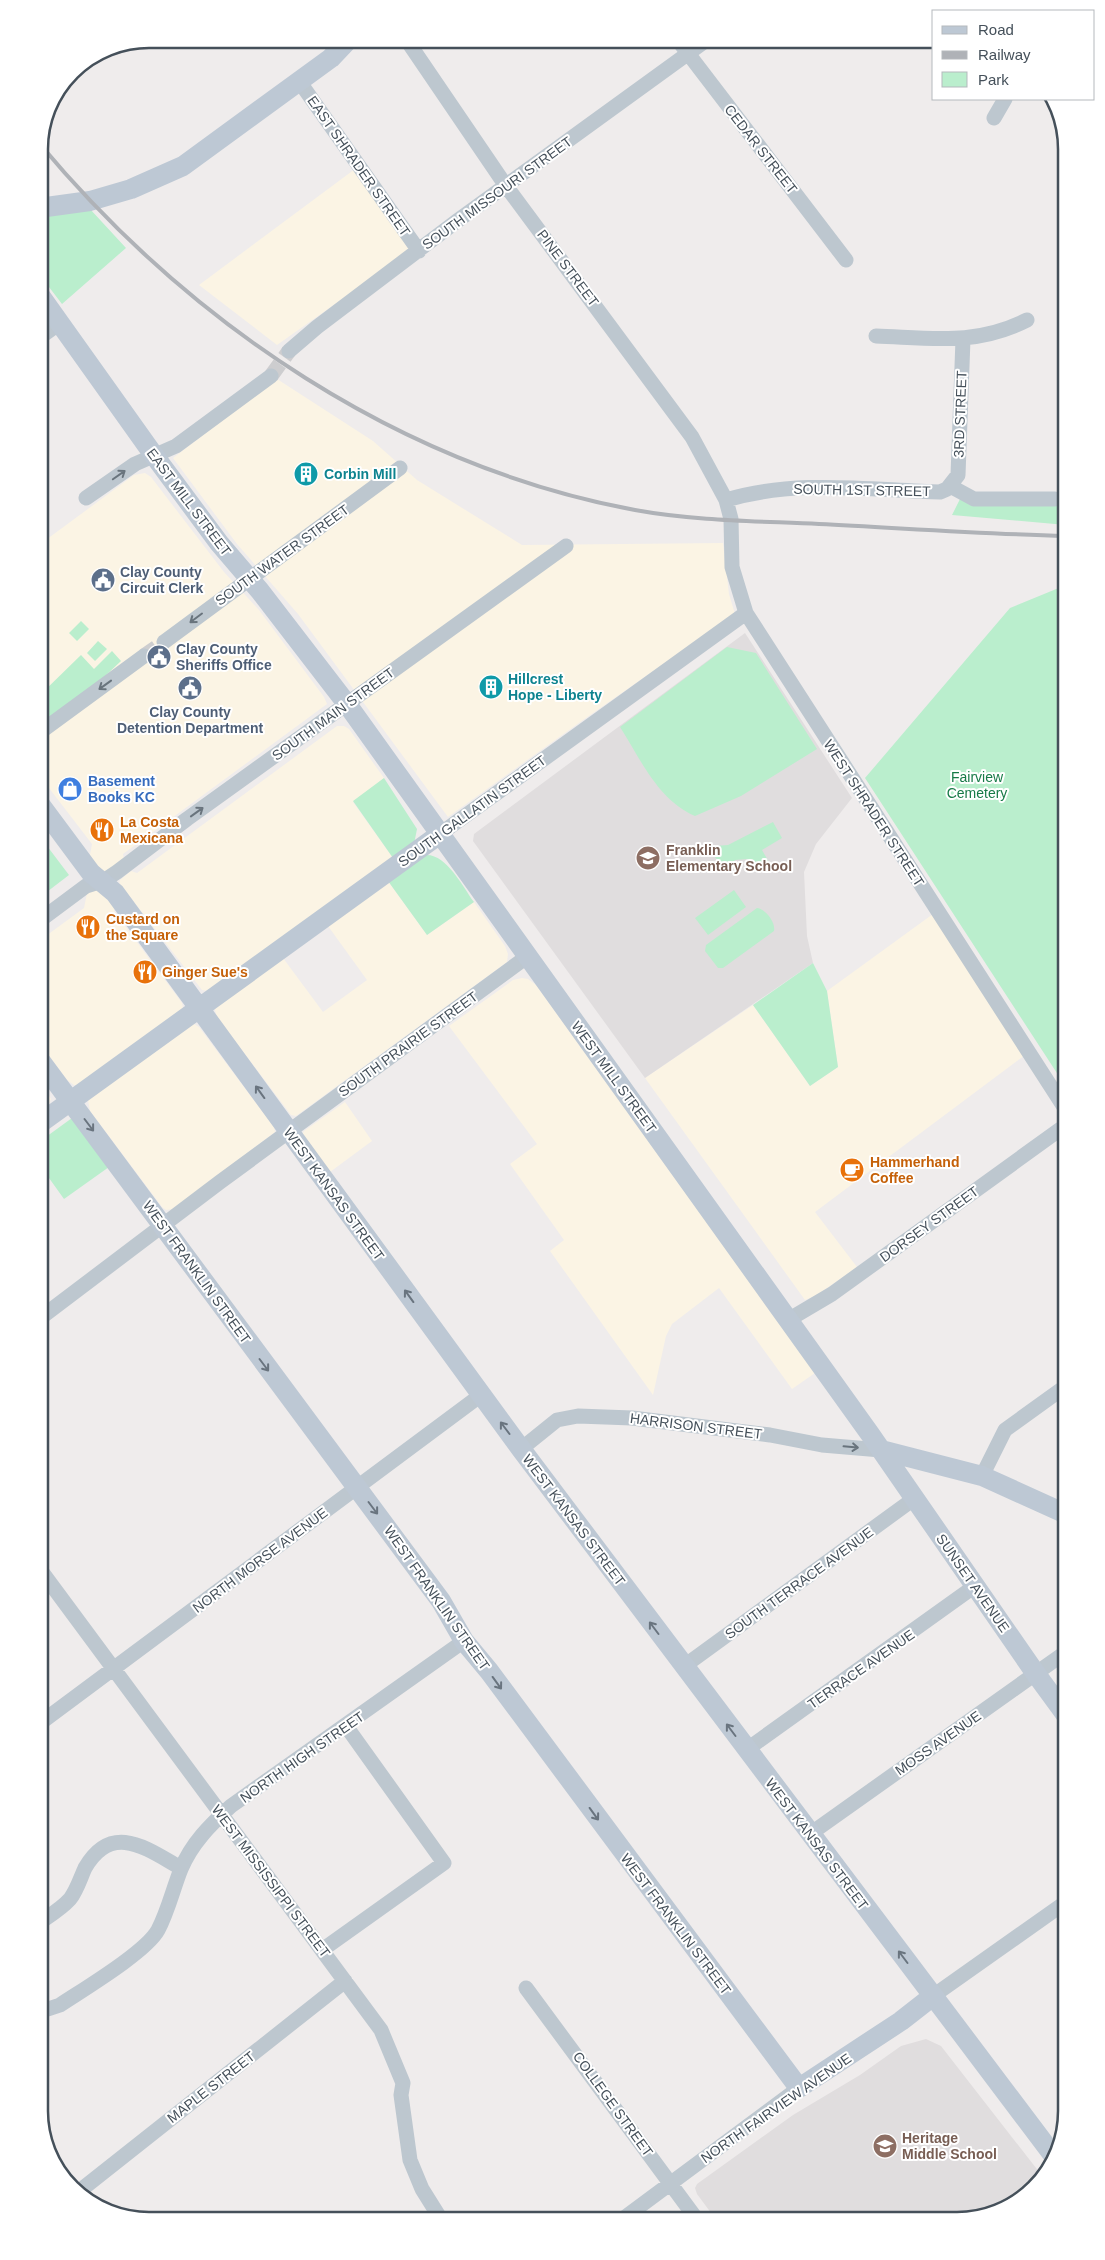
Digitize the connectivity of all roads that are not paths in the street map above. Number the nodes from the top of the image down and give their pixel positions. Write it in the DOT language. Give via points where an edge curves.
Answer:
graph roads {
  1 [pos="340,48"];
  2 [pos="412,48"];
  3 [pos="684,48"];
  4 [pos="696,48"];
  5 [pos="688,54"];
  6 [pos="299,81"];
  7 [pos="1004,100"];
  8 [pos="994,118"];
  9 [pos="506,186"];
  10 [pos="48,207"];
  11 [pos="419,250"];
  12 [pos="846,260"];
  13 [pos="48,306"];
  14 [pos="1027,320"];
  15 [pos="60,323"];
  16 [pos="48,332"];
  17 [pos="876,336"];
  18 [pos="963,340"];
  19 [pos="289,351"];
  20 [pos="271,376"];
  21 [pos="153,454"];
  22 [pos="400,468"];
  23 [pos="950,486"];
  24 [pos="86,498"];
  25 [pos="1055,499"];
  26 [pos="726,500"];
  27 [pos="566,546"];
  28 [pos="249,578"];
  29 [pos="746,613"];
  30 [pos="164,642"];
  31 [pos="144,656"];
  32 [pos="347,704"];
  33 [pos="48,726"];
  34 [pos="48,815"];
  35 [pos="440,834"];
  36 [pos="100,882"];
  37 [pos="48,914"];
  38 [pos="528,956"];
  39 [pos="199,1008"];
  40 [pos="48,1071"];
  41 [pos="1058,1098"];
  42 [pos="71,1101"];
  43 [pos="48,1118"];
  44 [pos="1058,1131"];
  45 [pos="289,1132"];
  46 [pos="163,1226"];
  47 [pos="48,1312"];
  48 [pos="788,1320"];
  49 [pos="1058,1392"];
  50 [pos="481,1395"];
  51 [pos="521,1449"];
  52 [pos="881,1450"];
  53 [pos="982,1476"];
  54 [pos="356,1488"];
  55 [pos="915,1498"];
  56 [pos="1058,1510"];
  57 [pos="48,1580"];
  58 [pos="975,1586"];
  59 [pos="464,1641"];
  60 [pos="1058,1658"];
  61 [pos="683,1668"];
  62 [pos="113,1669"];
  63 [pos="1036,1674"];
  64 [pos="1058,1704"];
  65 [pos="48,1717"];
  66 [pos="346,1726"];
  67 [pos="746,1750"];
  68 [pos="222,1814"];
  69 [pos="810,1834"];
  70 [pos="181,1868"];
  71 [pos="1058,1908"];
  72 [pos="48,1916"];
  73 [pos="322,1950"];
  74 [pos="345,1981"];
  75 [pos="526,1988"];
  76 [pos="933,1996"];
  77 [pos="48,2009"];
  78 [pos="799,2088"];
  79 [pos="1049,2151"];
  80 [pos="670,2184"];
  81 [pos="83,2188"];
  82 [pos="436,2212"];
  83 [pos="632,2212"];
  84 [pos="691,2212"];
  1 -- 6 [label="street"];
  2 -- 9 [label="street, PINE STREET"];
  3 -- 5 [label="street, CEDAR STREET"];
  4 -- 5 [label="street, SOUTH MISSOURI STREET"];
  5 -- 9 [label="street, SOUTH MISSOURI STREET"];
  5 -- 12 [label="street, CEDAR STREET"];
  6 -- 10 [label="street" via="183,166 90,201"];
  6 -- 11 [label="street, EAST SHRADER STREET"];
  7 -- 8 [label="street"];
  9 -- 11 [label="street, SOUTH MISSOURI STREET"];
  9 -- 26 [label="street, PINE STREET" via="692,437"];
  11 -- 19 [label="street, SOUTH MISSOURI STREET"];
  13 -- 15 [label="street, EAST MILL STREET"];
  14 -- 18 [label="street" via="1005,331"];
  15 -- 16 [label="street"];
  15 -- 21 [label="street, EAST MILL STREET"];
  17 -- 18 [label="street"];
  18 -- 23 [label="street, 3RD STREET" via="958,475"];
  20 -- 21 [label="street" via="176,446"];
  24 -- 21 [label="street, one-way"];
  21 -- 28 [label="street, EAST MILL STREET"];
  22 -- 28 [label="street, SOUTH WATER STREET"];
  23 -- 25 [label="street, SOUTH 1ST STREET" via="974,499"];
  23 -- 26 [label="street, SOUTH 1ST STREET" via="940,492 807,487 769,490"];
  26 -- 29 [label="street, WEST SHRADER STREET" via="731,519 732,567"];
  27 -- 32 [label="street, SOUTH MAIN STREET"];
  28 -- 30 [label="street, SOUTH WATER STREET, one-way"];
  28 -- 32 [label="street, EAST MILL STREET"];
  29 -- 35 [label="street, SOUTH GALLATIN STREET"];
  29 -- 41 [label="street, WEST SHRADER STREET"];
  31 -- 33 [label="street, one-way"];
  32 -- 35 [label="street, WEST MILL STREET"];
  36 -- 32 [label="street, SOUTH MAIN STREET, one-way"];
  34 -- 36 [label="street, WEST KANSAS STREET"];
  35 -- 38 [label="street, WEST MILL STREET"];
  35 -- 39 [label="street, SOUTH GALLATIN STREET"];
  36 -- 37 [label="street, SOUTH MAIN STREET" via="86,886"];
  36 -- 39 [label="street, WEST KANSAS STREET" via="115,894"];
  38 -- 45 [label="street, SOUTH PRAIRIE STREET"];
  38 -- 48 [label="street, WEST MILL STREET"];
  39 -- 42 [label="street, SOUTH GALLATIN STREET"];
  45 -- 39 [label="street, WEST KANSAS STREET, one-way"];
  40 -- 42 [label="street, WEST FRANKLIN STREET"];
  42 -- 43 [label="street, SOUTH GALLATIN STREET"];
  42 -- 46 [label="street, WEST FRANKLIN STREET, one-way"];
  44 -- 48 [label="street, DORSEY STREET" via="832,1294"];
  45 -- 46 [label="street, SOUTH PRAIRIE STREET"];
  50 -- 45 [label="street, WEST KANSAS STREET, one-way"];
  46 -- 47 [label="street, SOUTH PRAIRIE STREET"];
  46 -- 54 [label="street, WEST FRANKLIN STREET, one-way"];
  48 -- 52 [label="street, WEST MILL STREET"];
  49 -- 53 [label="street" via="1005,1430"];
  51 -- 50 [label="street, WEST KANSAS STREET, one-way"];
  50 -- 54 [label="street, NORTH MORSE AVENUE"];
  51 -- 52 [label="street, HARRISON STREET, one-way" via="557,1420 578,1416 642,1419 822,1445"];
  61 -- 51 [label="street, WEST KANSAS STREET, one-way"];
  52 -- 53 [label="street"];
  52 -- 55 [label="street, SUNSET AVENUE"];
  53 -- 56 [label="street"];
  54 -- 59 [label="street, WEST FRANKLIN STREET, one-way" via="441,1601"];
  54 -- 62 [label="street, NORTH MORSE AVENUE"];
  55 -- 58 [label="street, SUNSET AVENUE"];
  55 -- 61 [label="street, SOUTH TERRACE AVENUE"];
  57 -- 62 [label="street, WEST MISSISSIPPI STREET"];
  58 -- 63 [label="street, SUNSET AVENUE"];
  58 -- 67 [label="street, TERRACE AVENUE"];
  59 -- 66 [label="street, NORTH HIGH STREET"];
  59 -- 78 [label="street, WEST FRANKLIN STREET, one-way"];
  60 -- 63 [label="street, MOSS AVENUE"];
  67 -- 61 [label="street, WEST KANSAS STREET, one-way"];
  62 -- 65 [label="street, NORTH MORSE AVENUE"];
  62 -- 68 [label="street, WEST MISSISSIPPI STREET"];
  63 -- 64 [label="street, SUNSET AVENUE"];
  63 -- 69 [label="street, MOSS AVENUE"];
  66 -- 68 [label="street, NORTH HIGH STREET"];
  66 -- 73 [label="street" via="444,1863"];
  67 -- 69 [label="street, WEST KANSAS STREET"];
  68 -- 70 [label="street, NORTH HIGH STREET" via="204,1830"];
  68 -- 73 [label="street, WEST MISSISSIPPI STREET"];
  76 -- 69 [label="street, WEST KANSAS STREET, one-way"];
  70 -- 72 [label="street" via="138,1844 123,1841 103,1848 86,1868 69,1900"];
  70 -- 77 [label="street, NORTH HIGH STREET" via="157,1930 146,1945 60,2005"];
  71 -- 76 [label="street"];
  73 -- 74 [label="street, WEST MISSISSIPPI STREET"];
  74 -- 81 [label="street, MAPLE STREET"];
  74 -- 82 [label="street, WEST MISSISSIPPI STREET" via="381,2030 390,2049 403,2083 401,2095 410,2160"];
  75 -- 80 [label="street, COLLEGE STREET"];
  76 -- 78 [label="street, NORTH FAIRVIEW AVENUE"];
  76 -- 79 [label="street, WEST KANSAS STREET"];
  78 -- 80 [label="street, NORTH FAIRVIEW AVENUE"];
  80 -- 83 [label="street, NORTH FAIRVIEW AVENUE"];
  80 -- 84 [label="street, COLLEGE STREET"];
}
